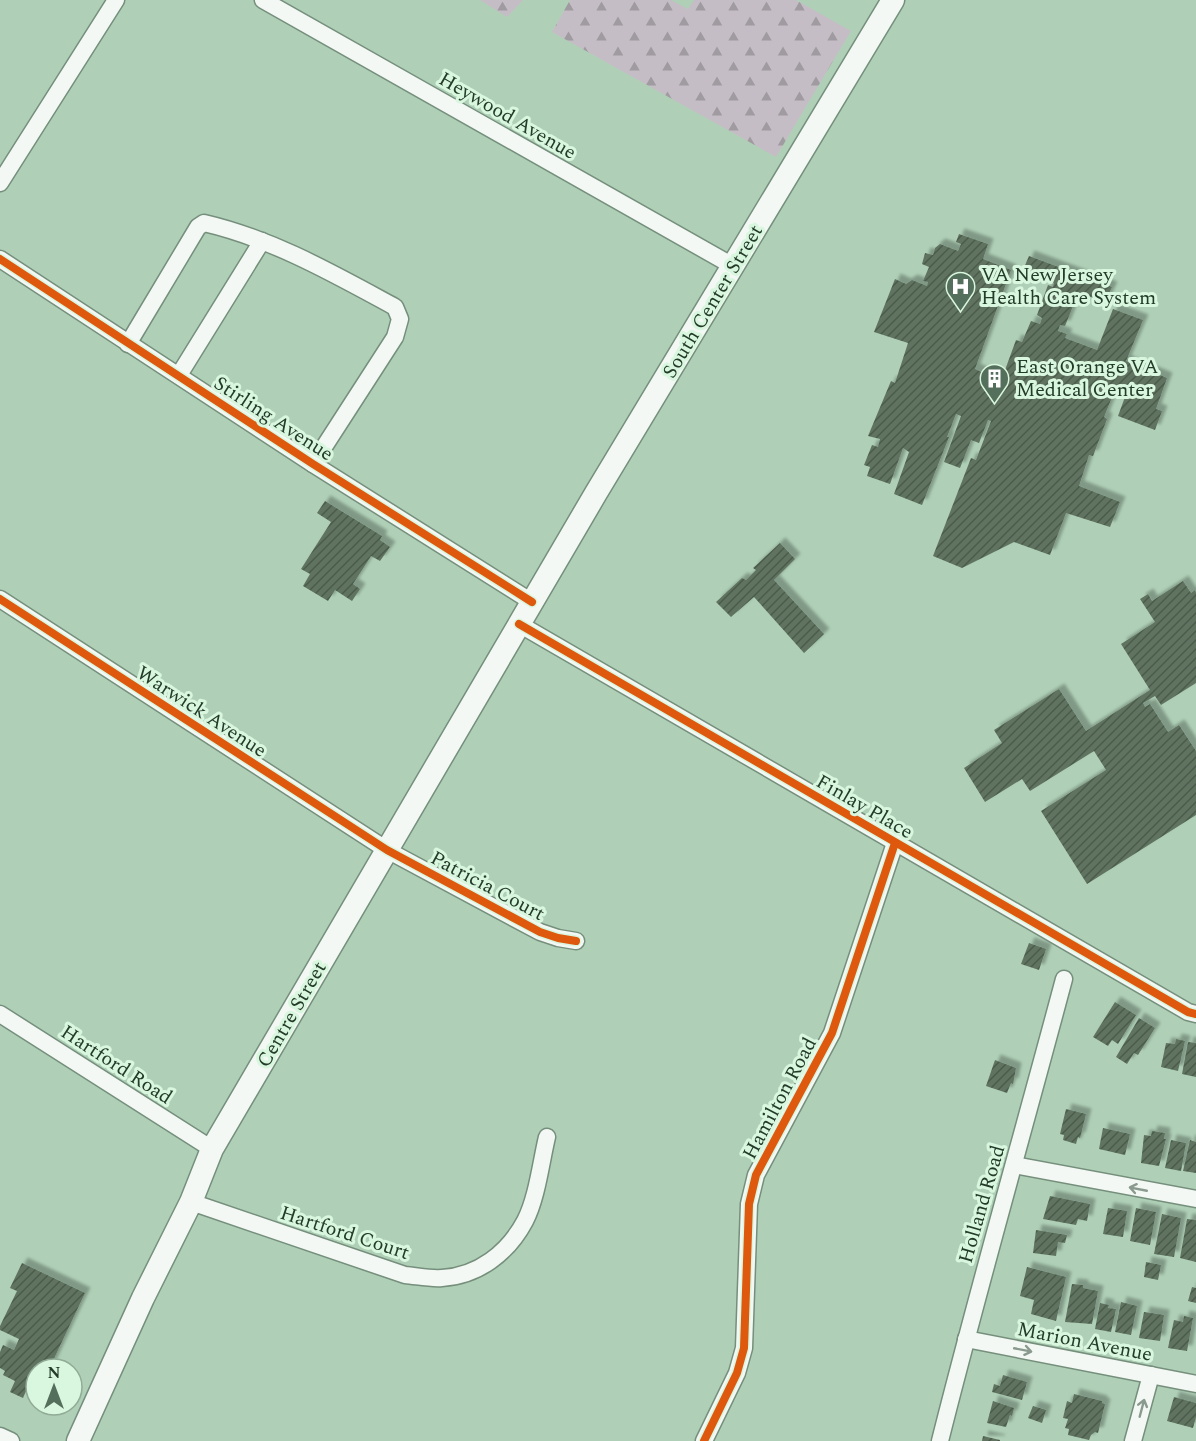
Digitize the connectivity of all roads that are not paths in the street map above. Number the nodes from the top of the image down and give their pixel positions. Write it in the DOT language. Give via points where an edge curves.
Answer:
graph roads {
  1 [pos="116,0"];
  2 [pos="263,0"];
  3 [pos="893,0"];
  4 [pos="0,183"];
  5 [pos="262,241"];
  6 [pos="0,259"];
  7 [pos="733,266"];
  8 [pos="128,344"];
  9 [pos="179,375"];
  10 [pos="313,464"];
  11 [pos="0,599"];
  12 [pos="532,602"];
  13 [pos="519,624"];
  14 [pos="895,843"];
  15 [pos="387,850"];
  16 [pos="576,940"];
  17 [pos="1064,979"];
  18 [pos="0,1014"];
  19 [pos="1196,1014"];
  20 [pos="547,1137"];
  21 [pos="212,1149"];
  22 [pos="1014,1165"];
  23 [pos="1196,1199"];
  24 [pos="190,1202"];
  25 [pos="966,1339"];
  26 [pos="1150,1375"];
  27 [pos="1196,1384"];
  28 [pos="0,1436"];
  29 [pos="11,1441"];
  30 [pos="78,1441"];
  31 [pos="704,1441"];
  32 [pos="940,1441"];
  33 [pos="1133,1441"];
  1 -- 4 [label="street"];
  2 -- 7 [label="street, Heywood Avenue"];
  3 -- 7 [label="main road, South Center Street"];
  5 -- 8 [label="street" via="204,223 198,227"];
  5 -- 9 [label="street"];
  5 -- 10 [label="street" via="308,260 395,307 400,319 395,337"];
  6 -- 8 [label="street, Stirling Avenue"];
  7 -- 12 [label="main road, South Center Street"];
  8 -- 9 [label="street, Stirling Avenue"];
  9 -- 10 [label="street, Stirling Avenue"];
  10 -- 12 [label="street, Stirling Avenue"];
  11 -- 15 [label="street, Warwick Avenue"];
  12 -- 13 [label="main road, Centre Street"];
  13 -- 14 [label="street, Finlay Place"];
  13 -- 15 [label="main road, Centre Street"];
  14 -- 19 [label="street, Finlay Place"];
  14 -- 31 [label="street, Hamilton Road" via="832,1033 756,1175 749,1204 744,1348 737,1373"];
  15 -- 16 [label="street, Patricia Court" via="540,932"];
  15 -- 21 [label="main road, Centre Street"];
  17 -- 22 [label="street, Holland Road"];
  18 -- 21 [label="street, Hartford Road"];
  20 -- 24 [label="street, Hartford Court" via="526,1220 502,1252 463,1275 405,1275"];
  21 -- 24 [label="main road, Centre Street"];
  23 -- 22 [label="street, one-way"];
  22 -- 25 [label="street, Holland Road"];
  24 -- 30 [label="main road, Centre Street"];
  25 -- 26 [label="street, Marion Avenue, one-way"];
  25 -- 32 [label="street, Holland Road"];
  26 -- 27 [label="street, Marion Avenue"];
  33 -- 26 [label="street, one-way"];
  28 -- 29 [label="street"];
}
